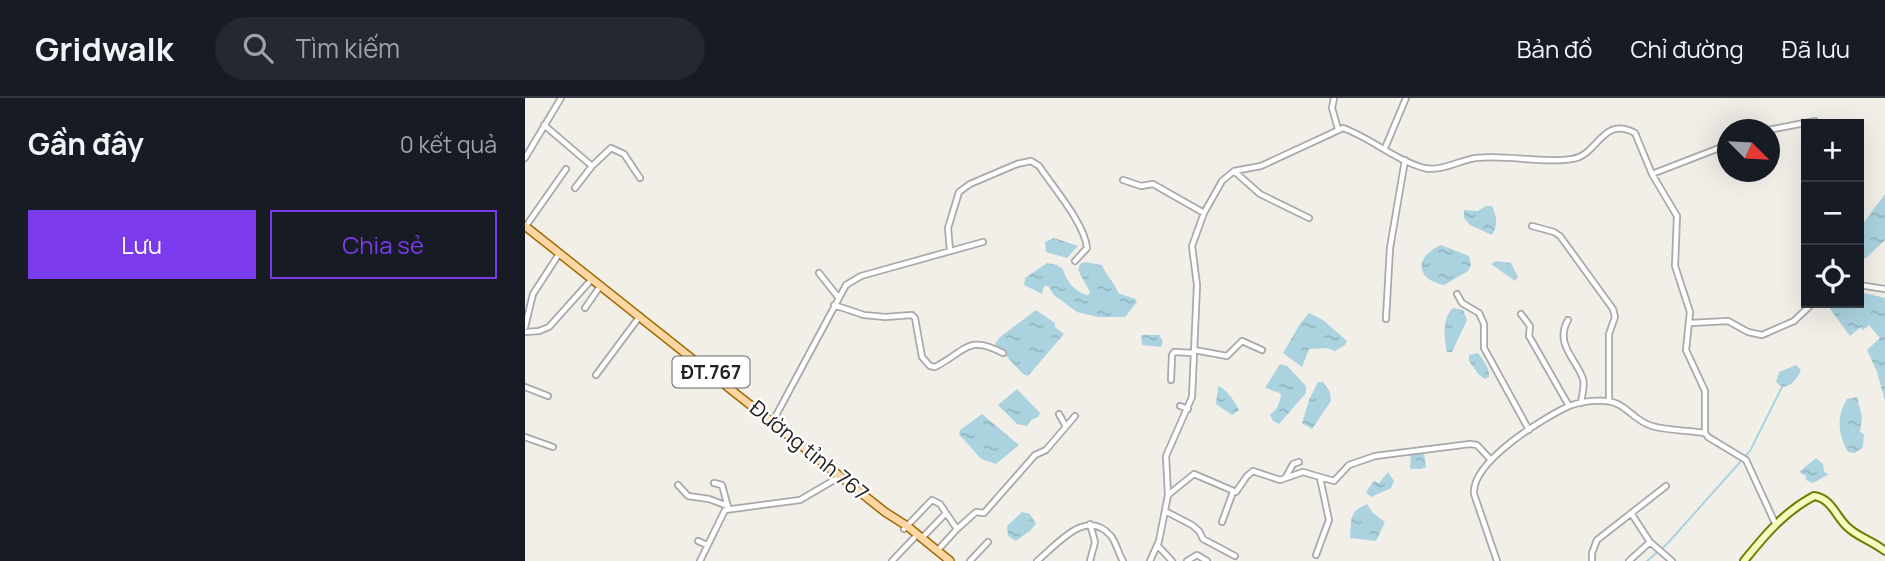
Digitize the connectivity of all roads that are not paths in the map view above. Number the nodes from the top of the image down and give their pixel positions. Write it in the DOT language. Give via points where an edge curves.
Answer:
graph roads {
  1 [pos="561,98"];
  2 [pos="1334,98"];
  3 [pos="1406,98"];
  4 [pos="1801,124"];
  5 [pos="544,125"];
  6 [pos="1780,128"];
  7 [pos="1338,129"];
  8 [pos="1385,148"];
  9 [pos="1717,149"];
  10 [pos="525,158"];
  11 [pos="1405,160"];
  12 [pos="592,166"];
  13 [pos="566,169"];
  14 [pos="1234,171"];
  15 [pos="1652,174"];
  16 [pos="640,178"];
  17 [pos="1123,180"];
  18 [pos="575,188"];
  19 [pos="1204,213"];
  20 [pos="1309,218"];
  21 [pos="525,226"];
  22 [pos="1532,226"];
  23 [pos="983,242"];
  24 [pos="950,251"];
  25 [pos="559,254"];
  26 [pos="1075,261"];
  27 [pos="819,273"];
  28 [pos="593,278"];
  29 [pos="601,285"];
  30 [pos="1864,286"];
  31 [pos="1885,289"];
  32 [pos="1457,294"];
  33 [pos="838,297"];
  34 [pos="527,305"];
  35 [pos="834,305"];
  36 [pos="585,308"];
  37 [pos="1808,308"];
  38 [pos="1521,314"];
  39 [pos="640,316"];
  40 [pos="1387,319"];
  41 [pos="1568,320"];
  42 [pos="1690,323"];
  43 [pos="525,330"];
  44 [pos="1262,350"];
  45 [pos="1194,351"];
  46 [pos="1003,353"];
  47 [pos="596,375"];
  48 [pos="1171,380"];
  49 [pos="525,387"];
  50 [pos="548,397"];
  51 [pos="1609,401"];
  52 [pos="1581,403"];
  53 [pos="1180,406"];
  54 [pos="1569,406"];
  55 [pos="1188,409"];
  56 [pos="1059,414"];
  57 [pos="1075,416"];
  58 [pos="773,421"];
  59 [pos="1065,425"];
  60 [pos="1528,430"];
  61 [pos="1705,433"];
  62 [pos="525,437"];
  63 [pos="553,447"];
  64 [pos="1491,460"];
  65 [pos="1299,463"];
  66 [pos="841,476"];
  67 [pos="1320,477"];
  68 [pos="1285,478"];
  69 [pos="714,483"];
  70 [pos="678,485"];
  71 [pos="1666,486"];
  72 [pos="1233,492"];
  73 [pos="1168,495"];
  74 [pos="728,507"];
  75 [pos="1165,511"];
  76 [pos="946,513"];
  77 [pos="1631,513"];
  78 [pos="1222,522"];
  79 [pos="1775,523"];
  80 [pos="1090,524"];
  81 [pos="906,528"];
  82 [pos="957,529"];
  83 [pos="918,538"];
  84 [pos="698,541"];
  85 [pos="988,542"];
  86 [pos="1650,542"];
  87 [pos="707,545"];
  88 [pos="1158,546"];
  89 [pos="937,551"];
  90 [pos="1885,551"];
  91 [pos="1316,555"];
  92 [pos="1235,556"];
  93 [pos="699,561"];
  94 [pos="892,561"];
  95 [pos="944,561"];
  96 [pos="950,561"];
  97 [pos="969,561"];
  98 [pos="1037,561"];
  99 [pos="1090,561"];
  100 [pos="1123,561"];
  101 [pos="1150,561"];
  102 [pos="1172,561"];
  103 [pos="1187,561"];
  104 [pos="1207,561"];
  105 [pos="1497,561"];
  106 [pos="1592,561"];
  107 [pos="1629,561"];
  108 [pos="1672,561"];
  109 [pos="1744,561"];
  1 -- 5 [label="street"];
  2 -- 7 [label="street"];
  3 -- 8 [label="street"];
  4 -- 6 [label="street"];
  5 -- 10 [label="street"];
  5 -- 12 [label="street"];
  7 -- 8 [label="street"];
  7 -- 14 [label="street" via="1261,166"];
  8 -- 11 [label="street"];
  9 -- 15 [label="street"];
  11 -- 15 [label="street" via="1431,169 1474,158 1574,159 1585,155 1604,134 1623,129 1635,133"];
  11 -- 40 [label="street" via="1390,248"];
  12 -- 16 [label="street" via="614,148 626,155"];
  12 -- 18 [label="street"];
  13 -- 21 [label="street"];
  14 -- 19 [label="street" via="1222,181"];
  14 -- 20 [label="street" via="1260,194"];
  15 -- 42 [label="street" via="1677,216 1675,266 1690,307"];
  17 -- 19 [label="street" via="1141,186 1153,184"];
  19 -- 45 [label="street" via="1192,246 1197,285"];
  21 -- 25 [label="main road, Đường tỉnh 767 / ĐT.767"];
  22 -- 51 [label="street" via="1560,236 1613,309"];
  23 -- 24 [label="street"];
  24 -- 26 [label="street" via="949,221 959,192 1031,161 1047,177 1087,244"];
  24 -- 33 [label="street" via="861,276"];
  25 -- 28 [label="main road, Đường tỉnh 767 / ĐT.767"];
  25 -- 34 [label="street"];
  27 -- 33 [label="street"];
  28 -- 29 [label="main road, Đường tỉnh 767 / ĐT.767"];
  28 -- 43 [label="street" via="549,327"];
  29 -- 36 [label="street"];
  29 -- 39 [label="main road, Đường tỉnh 767 / ĐT.767"];
  30 -- 31 [label="street"];
  32 -- 60 [label="street" via="1462,303 1479,313 1485,328 1483,348"];
  33 -- 35 [label="street"];
  34 -- 43 [label="street"];
  35 -- 46 [label="street" via="885,317 912,315 922,356 930,366 973,343"];
  35 -- 58 [label="street"];
  37 -- 42 [label="street" via="1794,321 1762,335 1728,321"];
  38 -- 54 [label="street"];
  39 -- 47 [label="street"];
  39 -- 58 [label="main road, Đường tỉnh 767 / ĐT.767"];
  41 -- 52 [label="street" via="1564,337 1583,380"];
  42 -- 61 [label="street" via="1686,350 1705,391"];
  44 -- 45 [label="street" via="1242,341 1227,356"];
  45 -- 48 [label="street" via="1174,352"];
  45 -- 55 [label="street"];
  49 -- 50 [label="street"];
  51 -- 52 [label="street"];
  51 -- 61 [label="street" via="1653,427"];
  52 -- 54 [label="street"];
  53 -- 55 [label="street"];
  54 -- 60 [label="street"];
  55 -- 73 [label="street" via="1165,456"];
  56 -- 59 [label="street"];
  57 -- 59 [label="street"];
  58 -- 66 [label="main road, Đường tỉnh 767 / ĐT.767"];
  59 -- 82 [label="street" via="1047,450 1035,456 984,513 977,512"];
  60 -- 64 [label="street"];
  61 -- 79 [label="street" via="1744,459"];
  62 -- 63 [label="street"];
  64 -- 67 [label="street" via="1478,445 1470,444 1375,456 1349,465 1333,481"];
  64 -- 105 [label="street" via="1473,489"];
  65 -- 68 [label="street" via="1293,464"];
  66 -- 74 [label="street" via="800,500"];
  66 -- 81 [label="main road, Đường tỉnh 767 / ĐT.767"];
  67 -- 68 [label="street" via="1303,472"];
  67 -- 91 [label="street" via="1329,520"];
  68 -- 72 [label="street" via="1253,471"];
  69 -- 74 [label="street" via="722,485"];
  70 -- 74 [label="street" via="688,496"];
  71 -- 77 [label="street"];
  72 -- 73 [label="street" via="1194,474"];
  72 -- 78 [label="street"];
  73 -- 75 [label="street"];
  74 -- 87 [label="street"];
  75 -- 88 [label="street"];
  75 -- 92 [label="street"];
  76 -- 81 [label="street" via="933,500"];
  76 -- 82 [label="street"];
  76 -- 83 [label="street"];
  77 -- 86 [label="street"];
  77 -- 106 [label="street" via="1597,540"];
  79 -- 90 [label="street" via="1803,502 1821,497 1849,529"];
  79 -- 109 [label="street"];
  80 -- 98 [label="street" via="1076,529"];
  80 -- 99 [label="street" via="1095,542"];
  80 -- 100 [label="street" via="1110,535"];
  81 -- 83 [label="main road, Đường tỉnh 767 / ĐT.767"];
  82 -- 89 [label="street"];
  83 -- 89 [label="main road, Đường tỉnh 767 / ĐT.767"];
  83 -- 94 [label="street"];
  83 -- 95 [label="main road, Đường tỉnh 767 / ĐT.767"];
  84 -- 87 [label="street"];
  85 -- 97 [label="street"];
  86 -- 107 [label="street"];
  86 -- 108 [label="street"];
  87 -- 93 [label="street"];
  88 -- 101 [label="street"];
  88 -- 102 [label="street"];
  89 -- 96 [label="main road, Đường tỉnh 767 / ĐT.767"];
  103 -- 104 [label="street" via="1196,555"];
}
